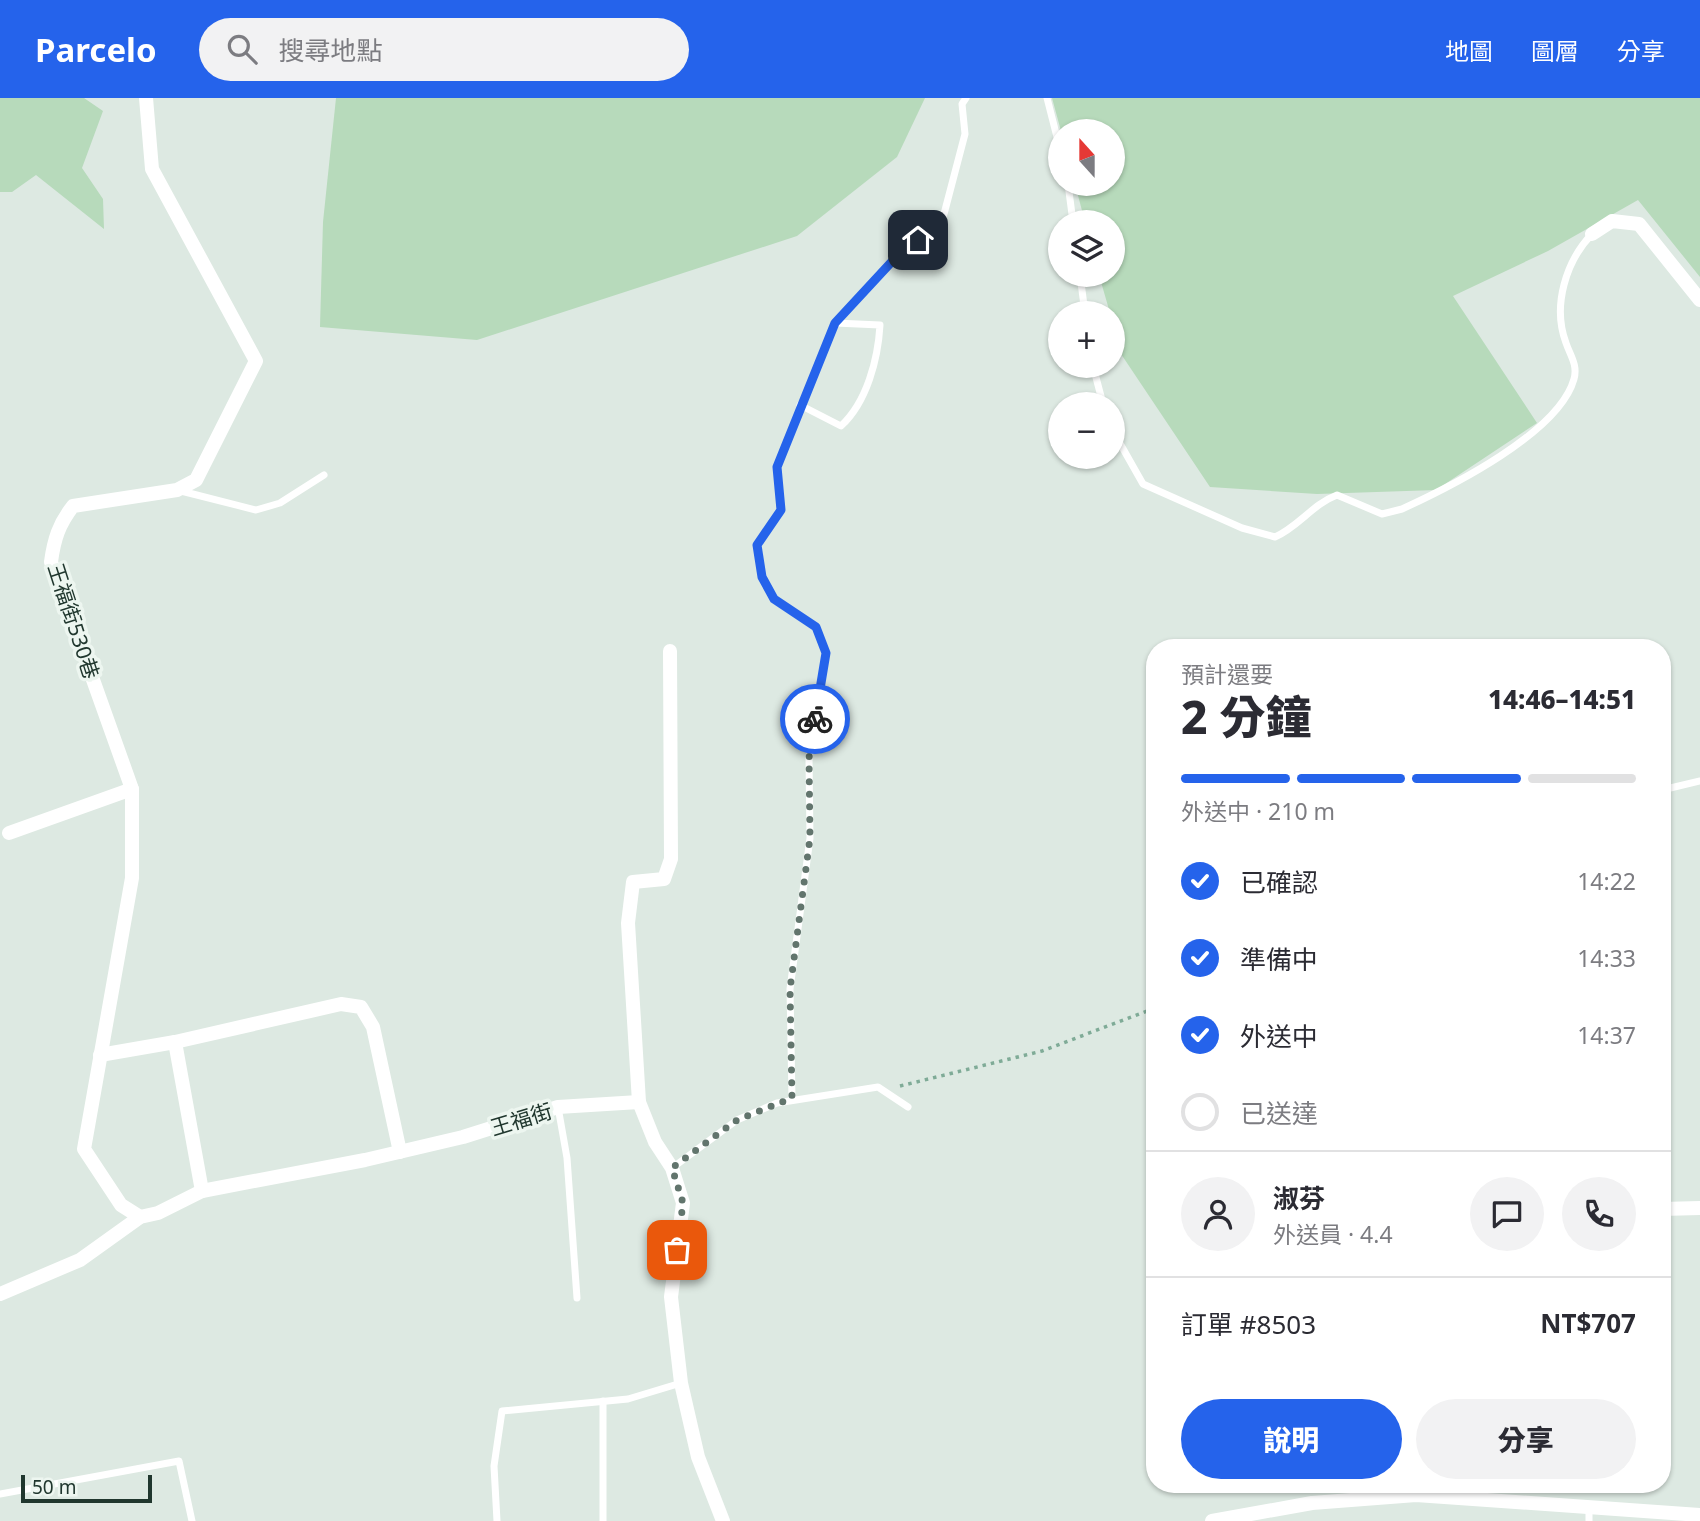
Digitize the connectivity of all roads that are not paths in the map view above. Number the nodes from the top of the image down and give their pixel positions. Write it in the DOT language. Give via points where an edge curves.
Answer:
graph roads {
  1 [pos="146,98"];
  2 [pos="966,98"];
  3 [pos="1047,98"];
  4 [pos="1052,119"];
  5 [pos="1592,234"];
  6 [pos="1700,300"];
  7 [pos="835,323"];
  8 [pos="800,404"];
  9 [pos="1125,452"];
  10 [pos="324,475"];
  11 [pos="177,490"];
  12 [pos="670,651"];
  13 [pos="1700,781"];
  14 [pos="1671,788"];
  15 [pos="132,789"];
  16 [pos="9,833"];
  17 [pos="175,1042"];
  18 [pos="100,1055"];
  19 [pos="792,1098"];
  20 [pos="639,1102"];
  21 [pos="558,1107"];
  22 [pos="908,1107"];
  23 [pos="400,1152"];
  24 [pos="672,1168"];
  25 [pos="202,1191"];
  26 [pos="1700,1208"];
  27 [pos="1671,1209"];
  28 [pos="140,1217"];
  29 [pos="0,1294"];
  30 [pos="577,1298"];
  31 [pos="681,1383"];
  32 [pos="603,1401"];
  33 [pos="1392,1493"];
  34 [pos="1448,1493"];
  35 [pos="0,1494"];
  36 [pos="1589,1506"];
  37 [pos="1700,1515"];
  38 [pos="192,1521"];
  39 [pos="497,1521"];
  40 [pos="603,1521"];
  41 [pos="723,1521"];
  42 [pos="1212,1521"];
  43 [pos="1589,1521"];
  1 -- 11 [label="street" via="152,169 256,361 196,481"];
  2 -- 7 [label="lane" via="962,104 965,134 944,214 937,225 898,255"];
  3 -- 4 [label="lane"];
  5 -- 6 [label="street" via="1612,221 1639,224"];
  5 -- 9 [label="lane" via="1576,251 1560,309 1565,342 1574,359 1574,378 1564,398 1524,442 1402,509 1381,514 1337,495 1275,537 1242,528 1143,484"];
  7 -- 8 [label="lane"];
  7 -- 8 [label="lane" via="880,325 879,349 856,412 842,426"];
  8 -- 19 [label="lane" via="777,467 781,510 757,545 762,577 774,599 816,627 826,653 809,758 810,838 790,989"];
  10 -- 11 [label="lane" via="280,503 256,510"];
  11 -- 15 [label="street, 王福街530巷" via="74,506 54,539 51,562"];
  12 -- 20 [label="street" via="671,859 664,879 633,882 628,923"];
  13 -- 14 [label="lane"];
  15 -- 16 [label="street"];
  15 -- 18 [label="street, 王福街530巷" via="132,878"];
  17 -- 18 [label="street"];
  17 -- 23 [label="street" via="341,1004 361,1007 373,1027"];
  17 -- 25 [label="street"];
  18 -- 28 [label="street, 王福街530巷" via="84,1149 121,1205"];
  19 -- 22 [label="lane" via="805,1100 868,1086 885,1090"];
  19 -- 24 [label="lane" via="737,1120"];
  20 -- 21 [label="street, 王福街"];
  20 -- 24 [label="street" via="655,1142"];
  21 -- 23 [label="street, 王福街"];
  21 -- 30 [label="lane" via="567,1158"];
  23 -- 25 [label="street, 王福街"];
  24 -- 31 [label="street" via="683,1203 671,1297"];
  25 -- 28 [label="street, 王福街"];
  26 -- 27 [label="street"];
  28 -- 29 [label="street, 王福街" via="80,1260"];
  31 -- 32 [label="lane" via="628,1399"];
  31 -- 41 [label="street" via="698,1457"];
  32 -- 39 [label="lane" via="502,1410 494,1466"];
  32 -- 40 [label="lane"];
  33 -- 42 [label="street"];
  34 -- 36 [label="street"];
  35 -- 38 [label="lane" via="178,1461"];
  36 -- 37 [label="street"];
  36 -- 43 [label="lane"];
}
